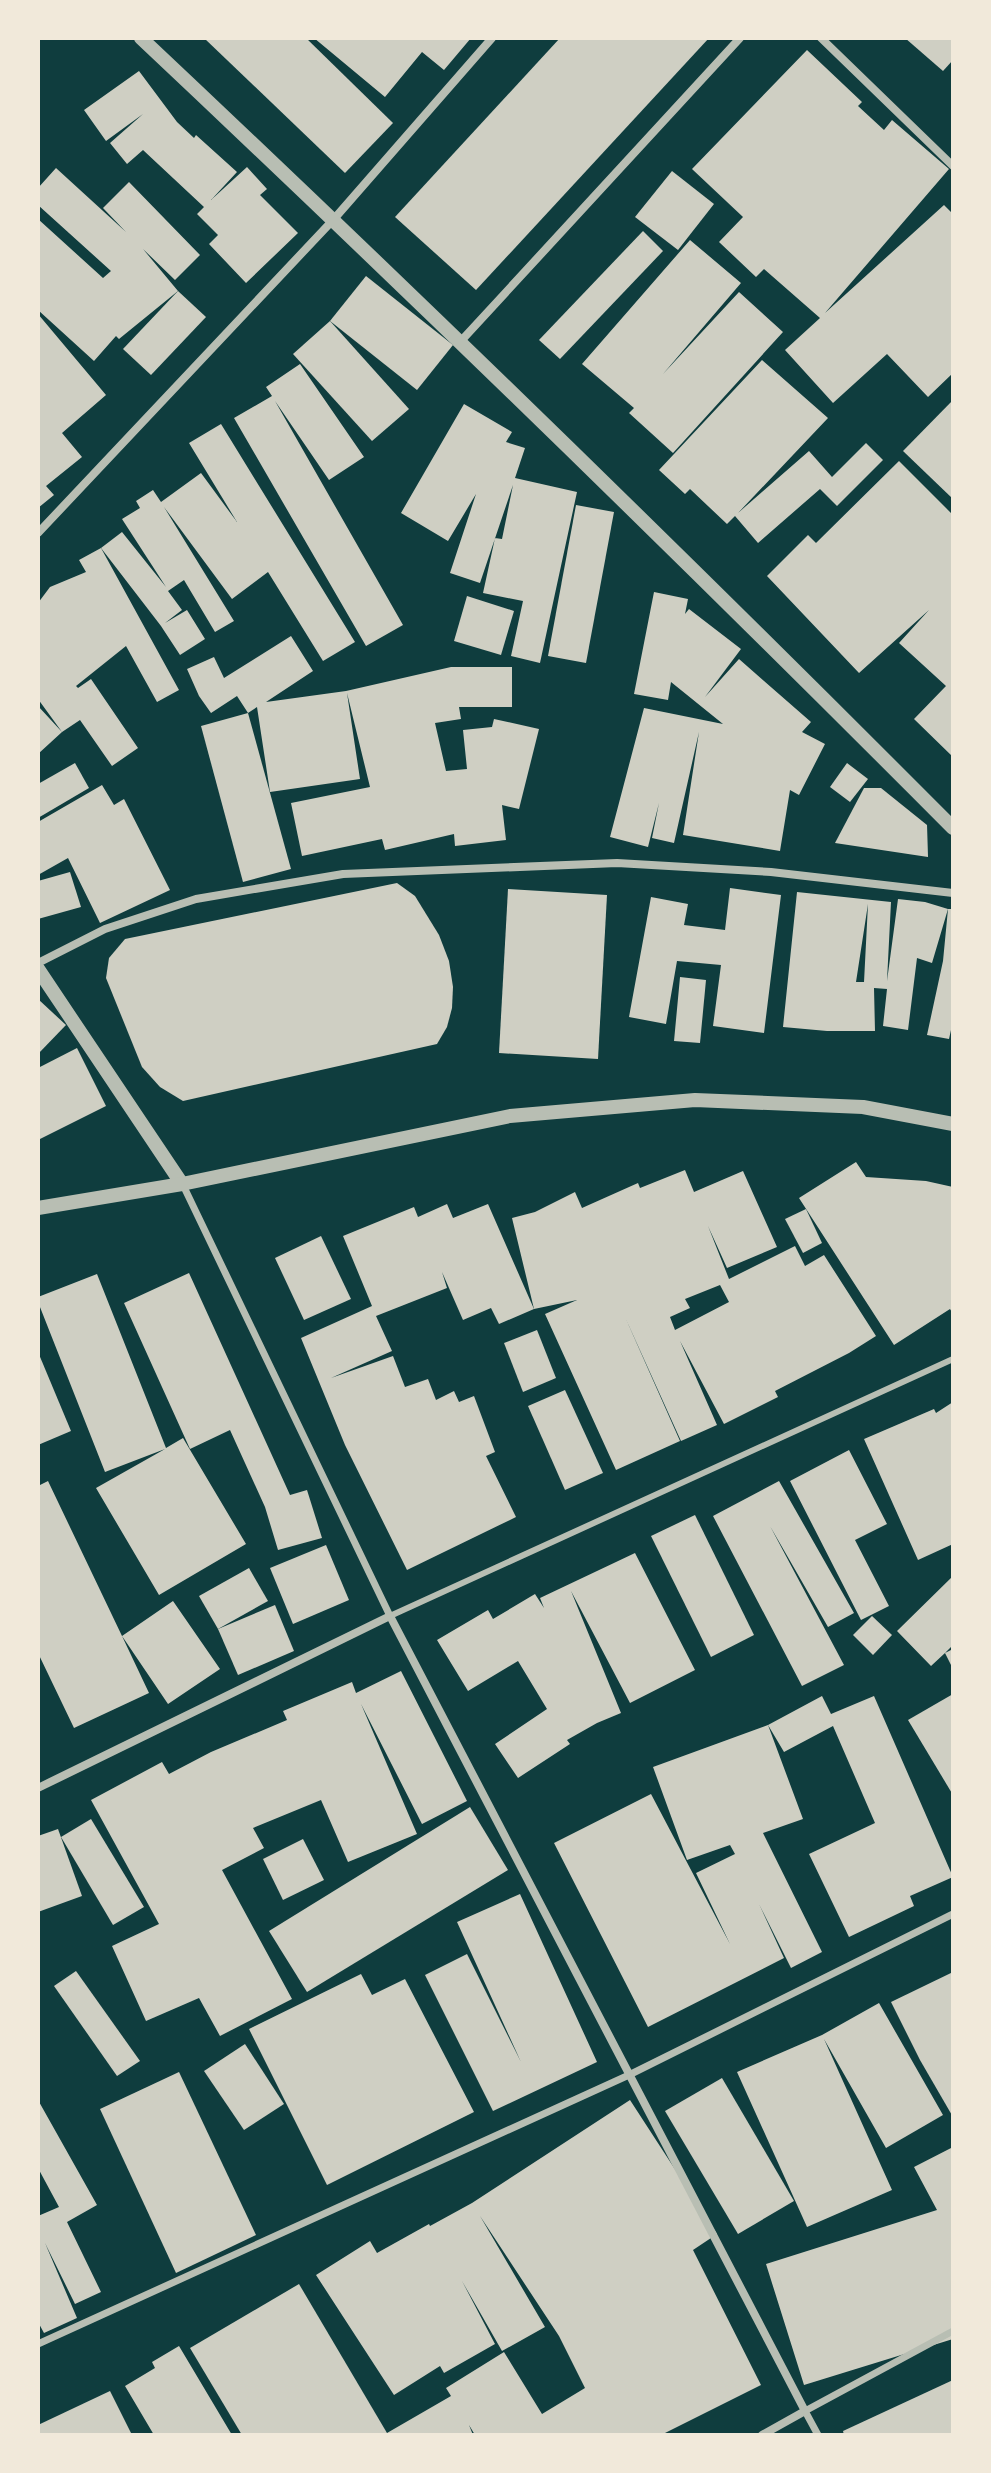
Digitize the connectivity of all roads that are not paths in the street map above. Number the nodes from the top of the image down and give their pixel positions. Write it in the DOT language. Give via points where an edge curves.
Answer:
graph roads {
  1 [pos="141,38"];
  2 [pos="492,38"];
  3 [pos="740,38"];
  4 [pos="821,38"];
  5 [pos="953,166"];
  6 [pos="334,219"];
  7 [pos="461,341"];
  8 [pos="38,533"];
  9 [pos="953,828"];
  10 [pos="953,893"];
  11 [pos="38,966"];
  12 [pos="953,1124"];
  13 [pos="182,1184"];
  14 [pos="38,1208"];
  15 [pos="953,1359"];
  16 [pos="390,1616"];
  17 [pos="38,1788"];
  18 [pos="953,1914"];
  19 [pos="629,2075"];
  20 [pos="953,2331"];
  21 [pos="38,2344"];
  22 [pos="805,2411"];
  23 [pos="762,2435"];
  24 [pos="818,2435"];
  1 -- 6 [label="street"];
  2 -- 6 [label="street"];
  3 -- 7 [label="street"];
  4 -- 5 [label="street"];
  6 -- 7 [label="street"];
  6 -- 8 [label="street"];
  7 -- 9 [label="street"];
  10 -- 11 [label="street" via="771,872 617,863 343,874 196,899 105,929"];
  11 -- 13 [label="street"];
  12 -- 13 [label="street" via="863,1107 680,1101 510,1116"];
  13 -- 14 [label="street"];
  13 -- 16 [label="street"];
  15 -- 16 [label="lane"];
  16 -- 17 [label="street"];
  16 -- 19 [label="street"];
  18 -- 19 [label="street"];
  19 -- 21 [label="street"];
  19 -- 22 [label="street"];
  20 -- 22 [label="street"];
  22 -- 23 [label="street"];
  22 -- 24 [label="street"];
}
